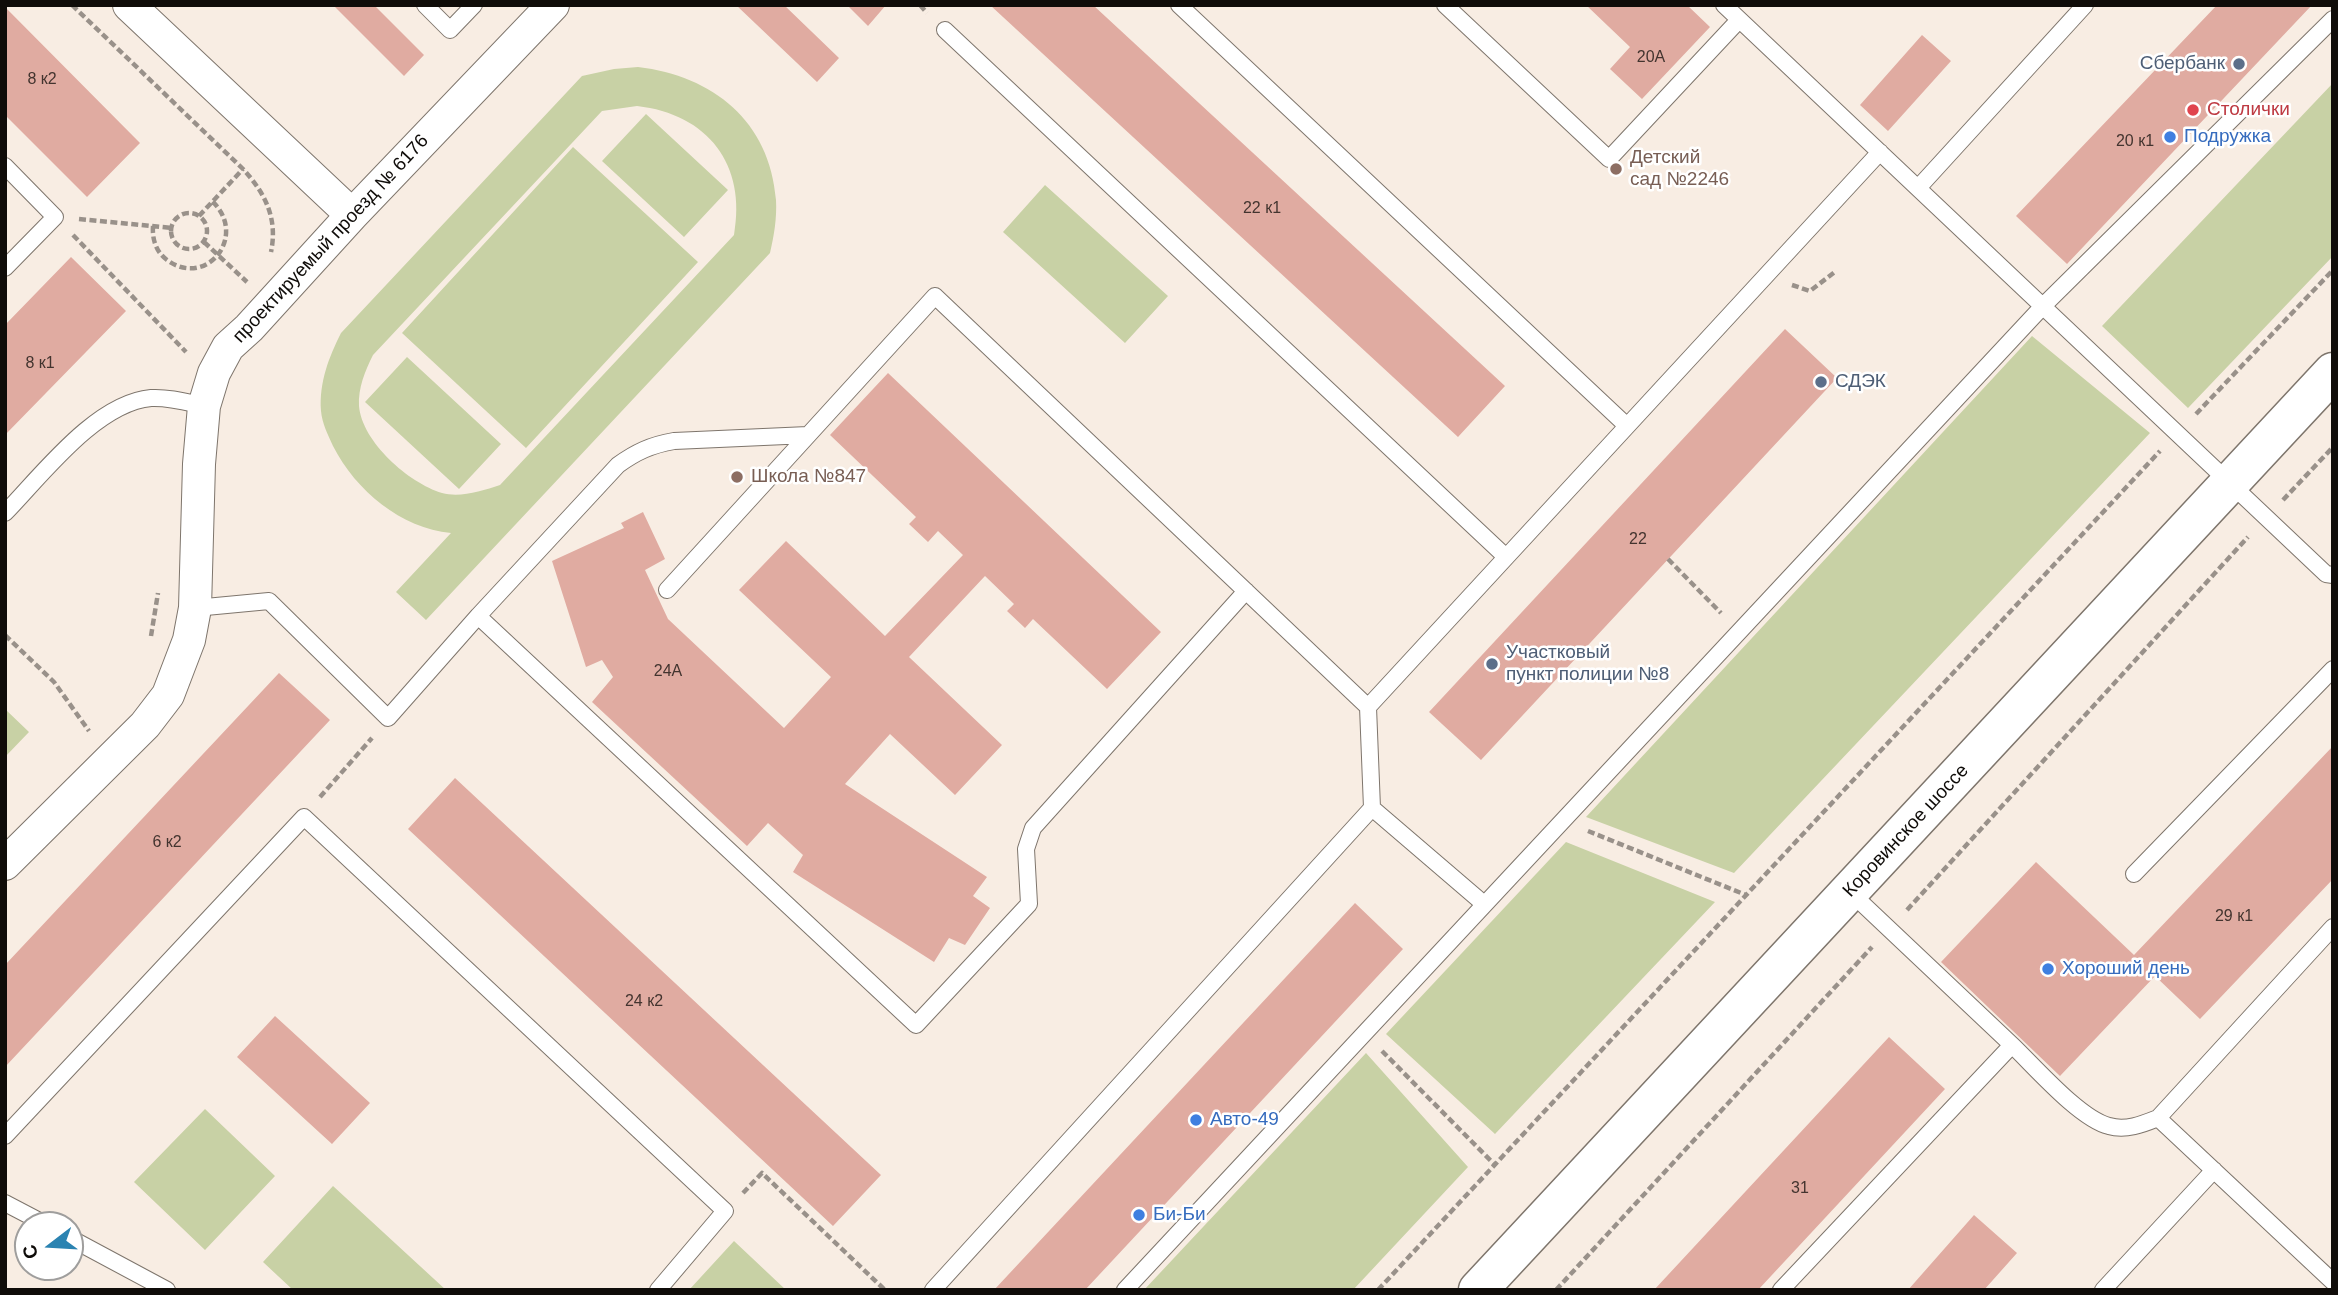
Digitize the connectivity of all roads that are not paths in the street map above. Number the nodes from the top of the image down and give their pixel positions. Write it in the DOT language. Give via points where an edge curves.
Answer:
graph roads {
  1 [pos="129,5"];
  2 [pos="425,5"];
  3 [pos="474,5"];
  4 [pos="553,5"];
  5 [pos="1179,5"];
  6 [pos="1445,5"];
  7 [pos="1724,5"];
  8 [pos="2085,5"];
  9 [pos="2333,19"];
  10 [pos="1739,20"];
  11 [pos="945,30"];
  12 [pos="1880,152"];
  13 [pos="5,166"];
  14 [pos="1918,188"];
  15 [pos="352,215"];
  16 [pos="5,268"];
  17 [pos="2043,306"];
  18 [pos="2333,372"];
  19 [pos="204,406"];
  20 [pos="1627,426"];
  21 [pos="808,435"];
  22 [pos="2230,482"];
  23 [pos="5,513"];
  24 [pos="1506,557"];
  25 [pos="2333,575"];
  26 [pos="667,590"];
  27 [pos="1246,591"];
  28 [pos="195,608"];
  29 [pos="478,615"];
  30 [pos="2333,669"];
  31 [pos="1368,707"];
  32 [pos="1373,808"];
  33 [pos="5,864"];
  34 [pos="2134,874"];
  35 [pos="1850,892"];
  36 [pos="1485,904"];
  37 [pos="2333,927"];
  38 [pos="2012,1045"];
  39 [pos="2158,1118"];
  40 [pos="5,1136"];
  41 [pos="2214,1170"];
  42 [pos="84,1246"];
  43 [pos="2333,1282"];
  44 [pos="167,1290"];
  45 [pos="658,1290"];
  46 [pos="933,1290"];
  47 [pos="1125,1290"];
  48 [pos="1478,1290"];
  49 [pos="1781,1290"];
  50 [pos="2103,1290"];
  1 -- 15 [label="street"];
  2 -- 3 [label="lane" via="450,30"];
  4 -- 15 [label="street, проектируемый проезд № 6176"];
  5 -- 20 [label="lane"];
  6 -- 10 [label="lane" via="1609,159"];
  7 -- 10 [label="lane"];
  8 -- 14 [label="lane"];
  9 -- 17 [label="lane"];
  10 -- 12 [label="lane"];
  11 -- 24 [label="lane"];
  12 -- 14 [label="lane"];
  12 -- 20 [label="lane"];
  13 -- 16 [label="lane" via="55,217"];
  14 -- 17 [label="lane"];
  15 -- 19 [label="street, проектируемый проезд № 6176" via="228,347"];
  17 -- 22 [label="lane"];
  17 -- 36 [label="lane"];
  18 -- 22 [label="main road, Коровинское шоссе"];
  19 -- 23 [label="lane" via="149,398 115,409 88,427"];
  19 -- 28 [label="street, проектируемый проезд № 6176"];
  20 -- 24 [label="lane"];
  21 -- 26 [label="lane"];
  21 -- 27 [label="lane" via="935,296"];
  21 -- 29 [label="lane" via="674,441 635,453 618,465"];
  22 -- 25 [label="lane" via="2326,574"];
  22 -- 35 [label="main road, Коровинское шоссе"];
  24 -- 31 [label="lane"];
  27 -- 29 [label="lane" via="1033,828 1026,849 1029,904 916,1025"];
  27 -- 31 [label="lane"];
  28 -- 29 [label="lane" via="269,601 388,718"];
  28 -- 33 [label="street, проектируемый проезд № 6176" via="189,640 168,695 145,725"];
  30 -- 34 [label="lane"];
  31 -- 32 [label="lane"];
  32 -- 36 [label="lane"];
  32 -- 46 [label="lane"];
  35 -- 38 [label="lane"];
  35 -- 48 [label="main road, Коровинское шоссе"];
  36 -- 47 [label="lane"];
  37 -- 39 [label="lane"];
  38 -- 39 [label="lane" via="2086,1115 2110,1127 2137,1126"];
  38 -- 49 [label="lane"];
  39 -- 41 [label="lane"];
  40 -- 45 [label="lane" via="304,817 726,1211"];
  41 -- 43 [label="lane"];
  41 -- 50 [label="lane"];
  42 -- 44 [label="lane"];
}
